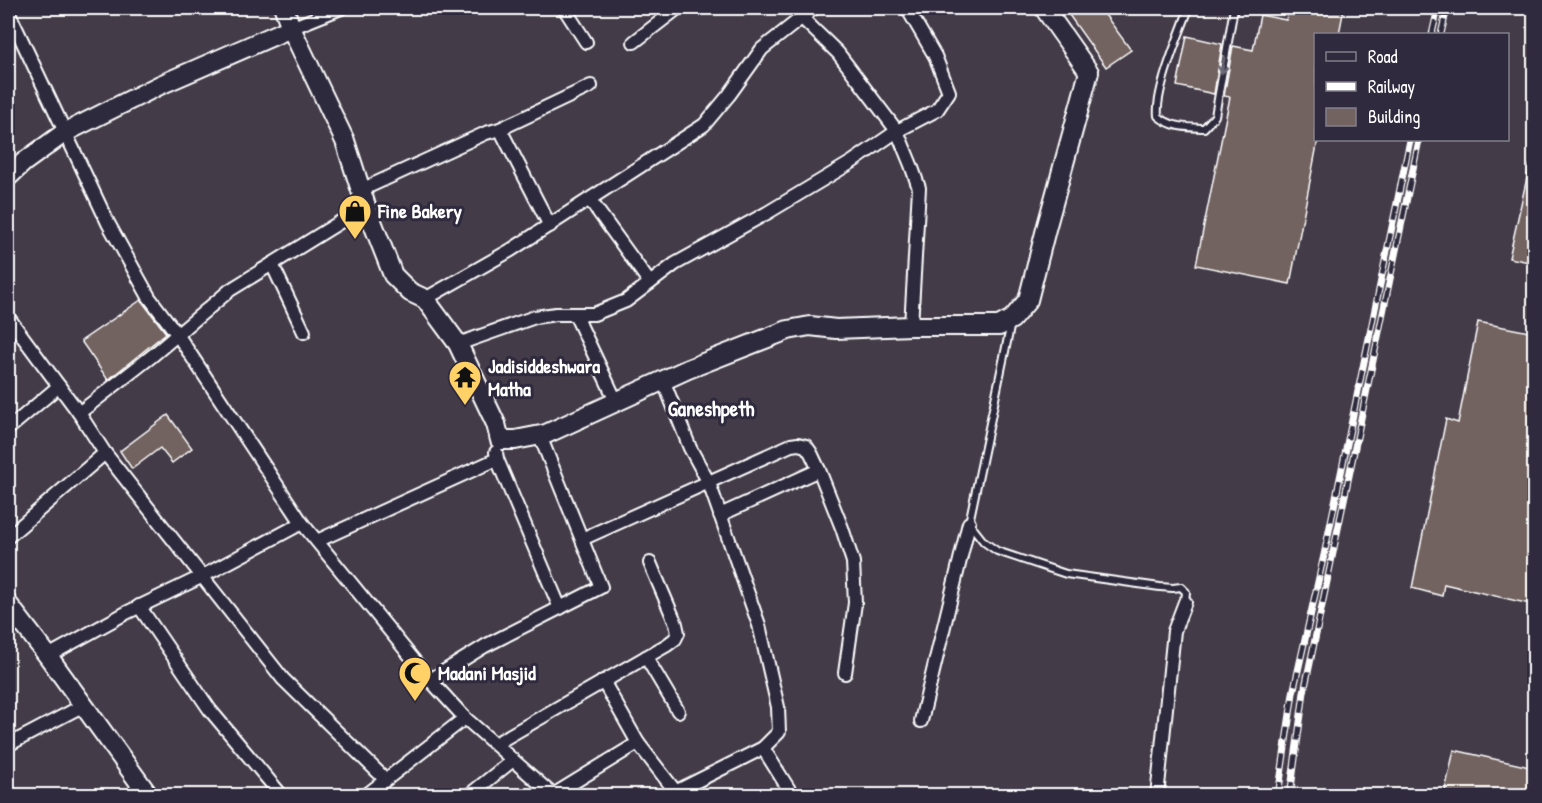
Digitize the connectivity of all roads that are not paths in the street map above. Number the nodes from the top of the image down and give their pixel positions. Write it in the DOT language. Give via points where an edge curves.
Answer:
graph roads {
  1 [pos="284,8"];
  2 [pos="341,8"];
  3 [pos="564,8"];
  4 [pos="678,8"];
  5 [pos="814,8"];
  6 [pos="907,8"];
  7 [pos="1044,8"];
  8 [pos="1189,8"];
  9 [pos="1234,8"];
  10 [pos="8,11"];
  11 [pos="802,18"];
  12 [pos="291,28"];
  13 [pos="586,42"];
  14 [pos="634,42"];
  15 [pos="591,86"];
  16 [pos="500,129"];
  17 [pos="897,130"];
  18 [pos="64,133"];
  19 [pos="8,177"];
  20 [pos="364,198"];
  21 [pos="590,200"];
  22 [pos="550,225"];
  23 [pos="272,264"];
  24 [pos="650,283"];
  25 [pos="425,299"];
  26 [pos="575,314"];
  27 [pos="8,317"];
  28 [pos="1012,319"];
  29 [pos="911,326"];
  30 [pos="304,332"];
  31 [pos="177,334"];
  32 [pos="458,344"];
  33 [pos="663,380"];
  34 [pos="59,386"];
  35 [pos="616,401"];
  36 [pos="79,413"];
  37 [pos="8,429"];
  38 [pos="540,436"];
  39 [pos="500,440"];
  40 [pos="105,453"];
  41 [pos="497,459"];
  42 [pos="819,470"];
  43 [pos="709,483"];
  44 [pos="720,515"];
  45 [pos="302,523"];
  46 [pos="969,523"];
  47 [pos="8,537"];
  48 [pos="582,539"];
  49 [pos="317,541"];
  50 [pos="650,563"];
  51 [pos="203,576"];
  52 [pos="1185,602"];
  53 [pos="8,604"];
  54 [pos="139,606"];
  55 [pos="560,608"];
  56 [pos="48,656"];
  57 [pos="646,657"];
  58 [pos="845,674"];
  59 [pos="430,680"];
  60 [pos="603,681"];
  61 [pos="84,705"];
  62 [pos="678,711"];
  63 [pos="465,718"];
  64 [pos="921,721"];
  65 [pos="638,743"];
  66 [pos="495,744"];
  67 [pos="8,745"];
  68 [pos="763,748"];
  69 [pos="513,760"];
  70 [pos="385,779"];
  71 [pos="676,794"];
  72 [pos="148,795"];
  73 [pos="282,795"];
  74 [pos="365,795"];
  75 [pos="468,795"];
  76 [pos="554,795"];
  77 [pos="793,795"];
  78 [pos="1157,795"];
  1 -- 12 [label="street"];
  2 -- 12 [label="street"];
  3 -- 13 [label="street"];
  4 -- 14 [label="street"];
  5 -- 11 [label="street"];
  6 -- 17 [label="street" via="935,56 950,92 937,110"];
  7 -- 28 [label="street" via="1089,72 1028,300"];
  9 -- 8 [label="lane, one-way" via="1215,116 1204,128 1166,123 1158,116 1163,83"];
  10 -- 18 [label="street"];
  11 -- 17 [label="street" via="838,53"];
  11 -- 21 [label="street" via="762,49 704,125"];
  12 -- 18 [label="street" via="160,85"];
  12 -- 20 [label="street" via="345,141"];
  15 -- 16 [label="street"];
  16 -- 20 [label="street"];
  16 -- 22 [label="street"];
  17 -- 24 [label="street" via="852,162 675,264"];
  17 -- 29 [label="street" via="919,188"];
  18 -- 19 [label="street"];
  18 -- 31 [label="street" via="149,297"];
  20 -- 23 [label="street"];
  20 -- 25 [label="street" via="393,275 410,292"];
  21 -- 22 [label="street"];
  21 -- 24 [label="street"];
  22 -- 25 [label="street"];
  23 -- 30 [label="street"];
  23 -- 31 [label="street" via="230,290"];
  24 -- 26 [label="street" via="626,301 594,314"];
  25 -- 32 [label="street"];
  26 -- 32 [label="street" via="535,317"];
  26 -- 35 [label="street"];
  27 -- 34 [label="street"];
  28 -- 29 [label="street" via="999,326"];
  28 -- 46 [label="lane"];
  29 -- 33 [label="street" via="810,326 788,330"];
  31 -- 36 [label="street"];
  31 -- 45 [label="street"];
  32 -- 39 [label="street"];
  33 -- 35 [label="street"];
  33 -- 43 [label="street" via="690,448"];
  34 -- 36 [label="street"];
  34 -- 37 [label="street"];
  35 -- 38 [label="street"];
  36 -- 40 [label="street"];
  38 -- 39 [label="street"];
  38 -- 48 [label="street"];
  39 -- 41 [label="street"];
  40 -- 47 [label="street"];
  40 -- 51 [label="street"];
  41 -- 49 [label="street"];
  41 -- 55 [label="street"];
  42 -- 43 [label="street" via="806,446 798,444"];
  42 -- 44 [label="street"];
  42 -- 58 [label="street" via="853,561 855,603"];
  43 -- 44 [label="street"];
  43 -- 48 [label="street"];
  44 -- 68 [label="street" via="759,625 778,707 779,732"];
  45 -- 49 [label="street"];
  45 -- 51 [label="street"];
  46 -- 52 [label="lane" via="997,551 1066,574 1181,587 1186,592"];
  46 -- 64 [label="street"];
  48 -- 55 [label="street" via="601,587"];
  49 -- 59 [label="street"];
  50 -- 57 [label="street" via="678,633"];
  51 -- 54 [label="street"];
  51 -- 70 [label="street" via="283,679"];
  52 -- 78 [label="street" via="1174,631"];
  53 -- 56 [label="street"];
  54 -- 56 [label="street"];
  54 -- 73 [label="street" via="210,710"];
  55 -- 59 [label="street" via="485,646"];
  56 -- 61 [label="street"];
  57 -- 60 [label="street"];
  57 -- 62 [label="street"];
  59 -- 63 [label="street"];
  60 -- 65 [label="street"];
  60 -- 66 [label="street"];
  61 -- 67 [label="street"];
  61 -- 72 [label="street"];
  63 -- 66 [label="street"];
  63 -- 70 [label="street"];
  65 -- 71 [label="street"];
  65 -- 76 [label="street"];
  66 -- 69 [label="street"];
  68 -- 71 [label="street"];
  68 -- 77 [label="street"];
  69 -- 75 [label="street"];
  69 -- 76 [label="street"];
  70 -- 74 [label="street"];
}
